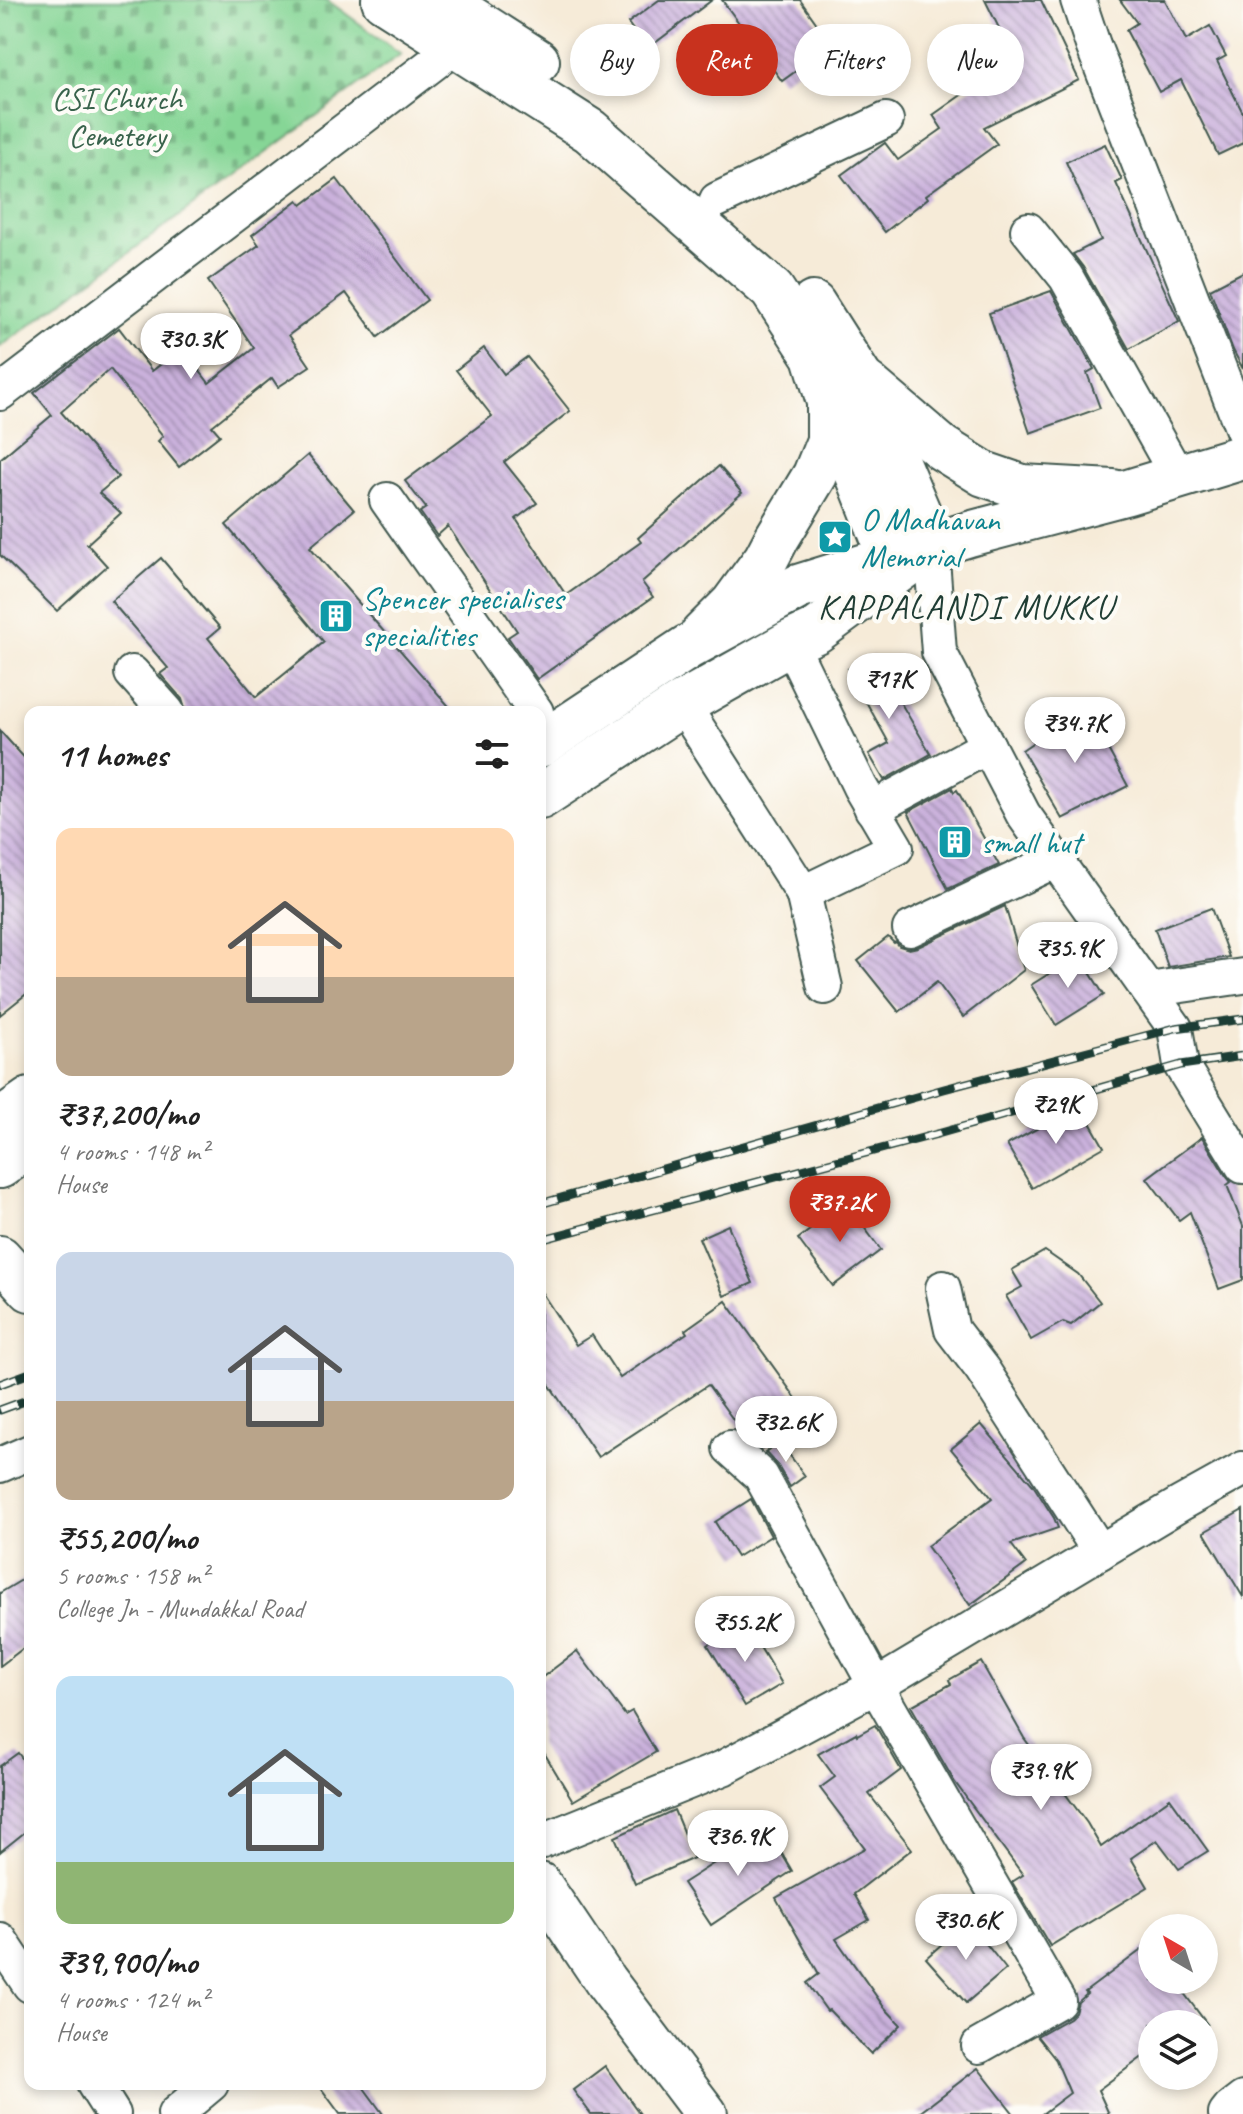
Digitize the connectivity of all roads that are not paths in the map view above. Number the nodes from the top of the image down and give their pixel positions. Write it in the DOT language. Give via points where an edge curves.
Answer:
graph roads {
  1 [pos="384,0"];
  2 [pos="442,0"];
  3 [pos="1078,0"];
  4 [pos="456,46"];
  5 [pos="886,120"];
  6 [pos="717,200"];
  7 [pos="1028,230"];
  8 [pos="846,392"];
  9 [pos="0,393"];
  10 [pos="1243,430"];
  11 [pos="1243,457"];
  12 [pos="1178,477"];
  13 [pos="1128,492"];
  14 [pos="387,500"];
  15 [pos="911,552"];
  16 [pos="790,643"];
  17 [pos="688,647"];
  18 [pos="132,673"];
  19 [pos="682,704"];
  20 [pos="162,706"];
  21 [pos="527,706"];
  22 [pos="546,726"];
  23 [pos="988,746"];
  24 [pos="546,793"];
  25 [pos="872,809"];
  26 [pos="1056,860"];
  27 [pos="803,893"];
  28 [pos="910,929"];
  29 [pos="1243,976"];
  30 [pos="825,987"];
  31 [pos="1148,990"];
  32 [pos="24,1104"];
  33 [pos="0,1121"];
  34 [pos="24,1149"];
  35 [pos="0,1166"];
  36 [pos="1243,1166"];
  37 [pos="0,1257"];
  38 [pos="24,1283"];
  39 [pos="943,1288"];
  40 [pos="730,1448"];
  41 [pos="24,1455"];
  42 [pos="0,1465"];
  43 [pos="1243,1469"];
  44 [pos="1100,1552"];
  45 [pos="876,1686"];
  46 [pos="546,1840"];
  47 [pos="546,1893"];
  48 [pos="979,2046"];
  49 [pos="98,2090"];
  50 [pos="204,2090"];
  51 [pos="1243,2099"];
  52 [pos="113,2114"];
  53 [pos="175,2114"];
  54 [pos="706,2114"];
  55 [pos="1226,2114"];
  1 -- 4 [label="main road"];
  2 -- 6 [label="main road" via="568,81"];
  3 -- 10 [label="street"];
  4 -- 8 [label="main road" via="590,131 772,290"];
  4 -- 9 [label="street"];
  5 -- 6 [label="street"];
  6 -- 8 [label="main road" via="804,290"];
  7 -- 12 [label="street" via="1066,277"];
  8 -- 13 [label="main road" via="883,396 942,448 984,474 1022,487"];
  8 -- 15 [label="main road"];
  8 -- 17 [label="main road" via="815,475 766,559 733,604"];
  11 -- 12 [label="main road"];
  12 -- 13 [label="main road"];
  13 -- 15 [label="main road"];
  14 -- 21 [label="street"];
  15 -- 16 [label="main road" via="816,631"];
  15 -- 17 [label="main road" via="798,587"];
  15 -- 23 [label="street" via="939,652"];
  16 -- 19 [label="main road"];
  16 -- 25 [label="street"];
  17 -- 22 [label="main road"];
  18 -- 20 [label="street"];
  19 -- 24 [label="main road"];
  19 -- 27 [label="street"];
  23 -- 25 [label="street"];
  23 -- 26 [label="street" via="1023,814"];
  25 -- 27 [label="street" via="896,848"];
  26 -- 28 [label="street"];
  26 -- 31 [label="street"];
  27 -- 30 [label="street"];
  29 -- 31 [label="street"];
  31 -- 36 [label="street" via="1175,1028 1181,1065"];
  32 -- 33 [label="main road"];
  34 -- 35 [label="main road"];
  37 -- 38 [label="street"];
  39 -- 44 [label="street" via="952,1330"];
  40 -- 45 [label="street" via="761,1476"];
  41 -- 42 [label="street"];
  43 -- 44 [label="street"];
  44 -- 45 [label="street"];
  45 -- 46 [label="street" via="723,1768"];
  45 -- 48 [label="street" via="1058,2001"];
  47 -- 54 [label="street"];
  49 -- 52 [label="street"];
  50 -- 53 [label="street"];
  51 -- 55 [label="street"];
}
